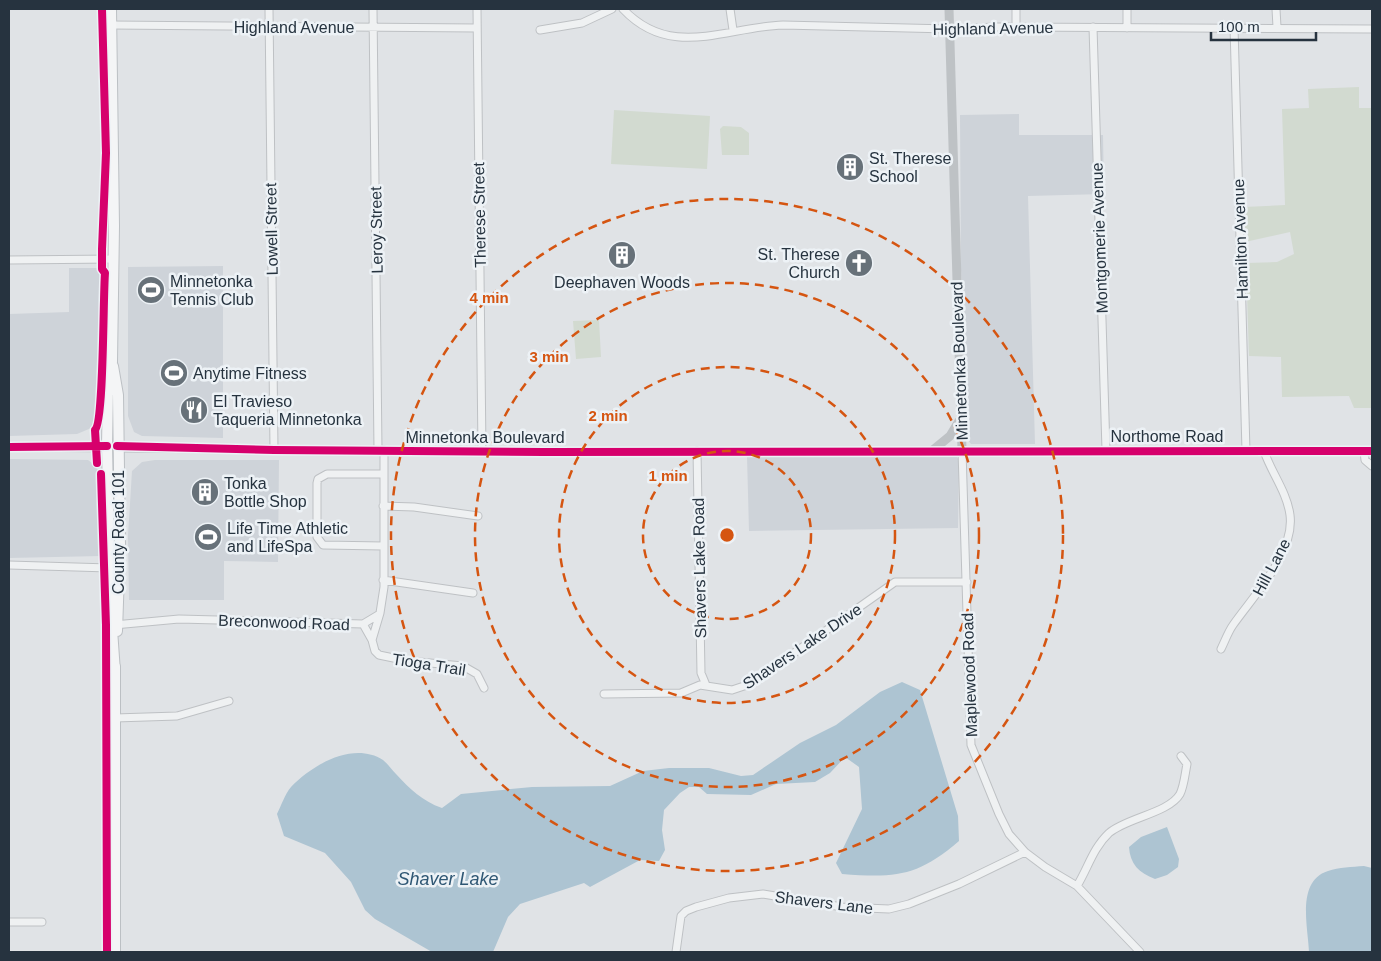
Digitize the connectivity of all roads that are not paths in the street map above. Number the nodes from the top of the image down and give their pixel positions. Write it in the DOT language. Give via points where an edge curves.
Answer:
graph roads {
  1 [pos="111,9"];
  2 [pos="269,9"];
  3 [pos="373,9"];
  4 [pos="477,9"];
  5 [pos="612,9"];
  6 [pos="623,9"];
  7 [pos="730,9"];
  8 [pos="949,9"];
  9 [pos="1016,9"];
  10 [pos="1127,9"];
  11 [pos="1276,9"];
  12 [pos="111,25"];
  13 [pos="1094,27"];
  14 [pos="1234,27"];
  15 [pos="1277,27"];
  16 [pos="269,28"];
  17 [pos="373,28"];
  18 [pos="477,28"];
  19 [pos="1016,28"];
  20 [pos="1127,28"];
  21 [pos="950,29"];
  22 [pos="1372,29"];
  23 [pos="540,30"];
  24 [pos="733,30"];
  25 [pos="114,259"];
  26 [pos="9,260"];
  27 [pos="960,421"];
  28 [pos="112,446"];
  29 [pos="9,447"];
  30 [pos="274,450"];
  31 [pos="381,450"];
  32 [pos="933,450"];
  33 [pos="962,450"];
  34 [pos="1106,450"];
  35 [pos="1246,450"];
  36 [pos="482,451"];
  37 [pos="697,451"];
  38 [pos="1264,451"];
  39 [pos="1368,451"];
  40 [pos="1372,466"];
  41 [pos="384,474"];
  42 [pos="384,506"];
  43 [pos="478,516"];
  44 [pos="383,546"];
  45 [pos="9,565"];
  46 [pos="109,568"];
  47 [pos="383,580"];
  48 [pos="967,582"];
  49 [pos="473,593"];
  50 [pos="380,613"];
  51 [pos="363,624"];
  52 [pos="114,625"];
  53 [pos="372,640"];
  54 [pos="1221,649"];
  55 [pos="706,685"];
  56 [pos="484,688"];
  57 [pos="604,694"];
  58 [pos="229,701"];
  59 [pos="115,718"];
  60 [pos="1181,756"];
  61 [pos="1025,852"];
  62 [pos="1077,886"];
  63 [pos="9,922"];
  64 [pos="42,922"];
  65 [pos="115,952"];
  66 [pos="676,952"];
  67 [pos="1140,952"];
  1 -- 12 [label="main road, County Road 101"];
  2 -- 16 [label="street, Lowell Street"];
  3 -- 17 [label="street, Leroy Street"];
  4 -- 18 [label="street, Therese Street"];
  5 -- 23 [label="street" via="582,23"];
  6 -- 24 [label="street, Highland Avenue" via="641,24 670,37 700,38"];
  7 -- 24 [label="street"];
  8 -- 21 [label="street, Minnetonka Boulevard"];
  9 -- 19 [label="street"];
  10 -- 20 [label="street"];
  11 -- 15 [label="street"];
  12 -- 16 [label="street, Highland Avenue"];
  12 -- 25 [label="main road, County Road 101"];
  13 -- 19 [label="street, Highland Avenue"];
  13 -- 20 [label="street, Highland Avenue"];
  13 -- 34 [label="street, Montgomerie Avenue"];
  14 -- 15 [label="street, Highland Avenue"];
  14 -- 20 [label="street, Highland Avenue"];
  14 -- 35 [label="street, Hamilton Avenue"];
  15 -- 22 [label="street, Highland Avenue"];
  16 -- 17 [label="street, Highland Avenue"];
  16 -- 30 [label="street, Lowell Street"];
  17 -- 18 [label="street, Highland Avenue"];
  17 -- 31 [label="street, Leroy Street"];
  18 -- 36 [label="street, Therese Street"];
  19 -- 21 [label="street, Highland Avenue"];
  21 -- 24 [label="street, Highland Avenue" via="783,25"];
  21 -- 27 [label="street, Minnetonka Boulevard"];
  25 -- 26 [label="street"];
  25 -- 28 [label="main road, County Road 101" via="112,362 118,390"];
  27 -- 32 [label="street" via="950,436"];
  27 -- 33 [label="street, Minnetonka Boulevard"];
  28 -- 29 [label="street, Minnetonka Boulevard"];
  28 -- 30 [label="street, Minnetonka Boulevard"];
  28 -- 46 [label="main road, County Road 101"];
  28 -- 52 [label="main road, County Road 101" via="120,544"];
  30 -- 31 [label="street, Minnetonka Boulevard"];
  31 -- 36 [label="street, Minnetonka Boulevard"];
  31 -- 41 [label="street"];
  32 -- 33 [label="street, Minnetonka Boulevard"];
  32 -- 37 [label="street, Minnetonka Boulevard"];
  33 -- 34 [label="street, Northome Road"];
  33 -- 48 [label="street, Maplewood Road"];
  34 -- 35 [label="street, Northome Road"];
  35 -- 38 [label="street, Northome Road"];
  36 -- 37 [label="street, Minnetonka Boulevard"];
  37 -- 55 [label="street, Shavers Lake Road" via="701,673"];
  38 -- 39 [label="street, Northome Road"];
  38 -- 54 [label="street, Hill Lane" via="1287,501 1290,515 1288,540 1252,602 1232,626"];
  39 -- 40 [label="street" via="1365,460"];
  41 -- 42 [label="street"];
  41 -- 44 [label="street" via="326,474 317,483 318,537 323,544"];
  42 -- 43 [label="street"];
  42 -- 44 [label="street"];
  44 -- 47 [label="street"];
  45 -- 46 [label="street"];
  46 -- 52 [label="main road, County Road 101"];
  47 -- 49 [label="street"];
  47 -- 50 [label="street"];
  48 -- 55 [label="street, Shavers Lake Drive" via="895,582 744,687 732,690"];
  48 -- 61 [label="street, Maplewood Road" via="971,745 998,814 1009,834"];
  50 -- 51 [label="street, Breconwood Road"];
  50 -- 53 [label="street, Tioga Trail"];
  51 -- 52 [label="street, Breconwood Road" via="179,619"];
  51 -- 53 [label="street"];
  52 -- 59 [label="main road, County Road 101"];
  53 -- 56 [label="street, Tioga Trail" via="374,651 379,655 471,669"];
  55 -- 57 [label="street, Shavers Lake Drive" via="681,693"];
  58 -- 59 [label="street" via="177,716"];
  59 -- 65 [label="main road, County Road 101"];
  60 -- 62 [label="street" via="1188,764 1178,797 1110,832 1093,853"];
  61 -- 62 [label="street, Maplewood Road"];
  61 -- 66 [label="street, Shavers Lane" via="959,884 888,909 842,908 763,894 729,898 686,911 681,916"];
  62 -- 67 [label="street, Maplewood Road"];
  63 -- 64 [label="street"];
}
